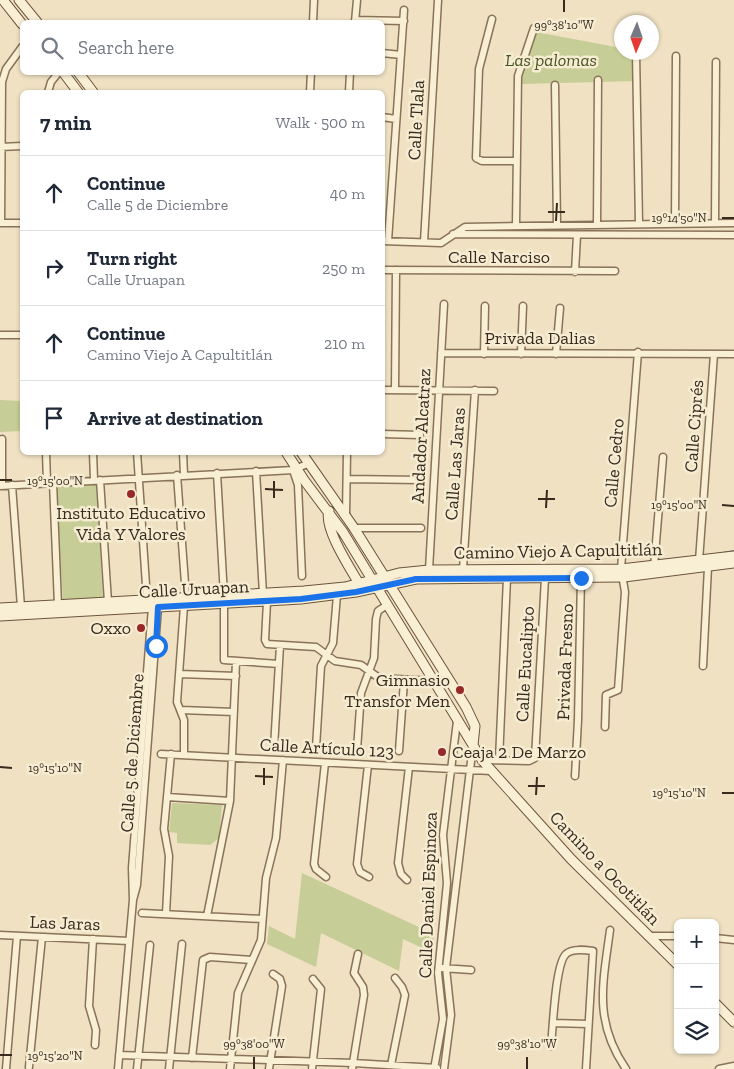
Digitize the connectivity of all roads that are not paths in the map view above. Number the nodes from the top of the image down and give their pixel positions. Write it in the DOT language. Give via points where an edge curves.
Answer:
graph roads {
  1 [pos="3,0"];
  2 [pos="19,0"];
  3 [pos="314,0"];
  4 [pos="357,0"];
  5 [pos="438,0"];
  6 [pos="404,10"];
  7 [pos="492,18"];
  8 [pos="35,20"];
  9 [pos="313,20"];
  10 [pos="355,20"];
  11 [pos="20,21"];
  12 [pos="385,21"];
  13 [pos="404,21"];
  14 [pos="534,28"];
  15 [pos="20,50"];
  16 [pos="385,53"];
  17 [pos="401,55"];
  18 [pos="676,56"];
  19 [pos="636,60"];
  20 [pos="716,62"];
  21 [pos="56,75"];
  22 [pos="65,75"];
  23 [pos="80,75"];
  24 [pos="311,75"];
  25 [pos="350,75"];
  26 [pos="598,80"];
  27 [pos="555,85"];
  28 [pos="49,90"];
  29 [pos="76,90"];
  30 [pos="92,90"];
  31 [pos="310,90"];
  32 [pos="348,90"];
  33 [pos="385,117"];
  34 [pos="396,118"];
  35 [pos="20,146"];
  36 [pos="1,147"];
  37 [pos="516,161"];
  38 [pos="1,223"];
  39 [pos="20,223"];
  40 [pos="716,223"];
  41 [pos="557,224"];
  42 [pos="597,224"];
  43 [pos="639,224"];
  44 [pos="674,224"];
  45 [pos="734,224"];
  46 [pos="516,225"];
  47 [pos="453,234"];
  48 [pos="577,235"];
  49 [pos="734,235"];
  50 [pos="385,241"];
  51 [pos="424,242"];
  52 [pos="385,270"];
  53 [pos="396,270"];
  54 [pos="615,271"];
  55 [pos="575,272"];
  56 [pos="444,304"];
  57 [pos="485,306"];
  58 [pos="523,306"];
  59 [pos="560,308"];
  60 [pos="0,335"];
  61 [pos="20,335"];
  62 [pos="638,352"];
  63 [pos="441,353"];
  64 [pos="484,354"];
  65 [pos="520,354"];
  66 [pos="556,354"];
  67 [pos="714,354"];
  68 [pos="734,354"];
  69 [pos="385,390"];
  70 [pos="395,390"];
  71 [pos="438,390"];
  72 [pos="475,390"];
  73 [pos="494,391"];
  74 [pos="385,434"];
  75 [pos="420,435"];
  76 [pos="2,439"];
  77 [pos="46,455"];
  78 [pos="93,455"];
  79 [pos="138,455"];
  80 [pos="183,455"];
  81 [pos="288,455"];
  82 [pos="302,455"];
  83 [pos="347,455"];
  84 [pos="664,456"];
  85 [pos="307,464"];
  86 [pos="295,469"];
  87 [pos="256,471"];
  88 [pos="217,473"];
  89 [pos="180,475"];
  90 [pos="139,478"];
  91 [pos="97,480"];
  92 [pos="346,480"];
  93 [pos="421,480"];
  94 [pos="50,483"];
  95 [pos="1,485"];
  96 [pos="12,485"];
  97 [pos="329,511"];
  98 [pos="346,516"];
  99 [pos="354,528"];
  100 [pos="421,528"];
  101 [pos="734,556"];
  102 [pos="699,561"];
  103 [pos="734,563"];
  104 [pos="654,567"];
  105 [pos="708,567"];
  106 [pos="463,569"];
  107 [pos="429,570"];
  108 [pos="622,573"];
  109 [pos="302,576"];
  110 [pos="508,578"];
  111 [pos="545,578"];
  112 [pos="581,578"];
  113 [pos="386,581"];
  114 [pos="375,584"];
  115 [pos="361,587"];
  116 [pos="337,595"];
  117 [pos="265,598"];
  118 [pos="224,600"];
  119 [pos="108,602"];
  120 [pos="185,602"];
  121 [pos="58,605"];
  122 [pos="152,605"];
  123 [pos="387,605"];
  124 [pos="22,607"];
  125 [pos="0,608"];
  126 [pos="0,616"];
  127 [pos="280,645"];
  128 [pos="327,654"];
  129 [pos="236,662"];
  130 [pos="278,664"];
  131 [pos="703,666"];
  132 [pos="369,672"];
  133 [pos="180,674"];
  134 [pos="236,676"];
  135 [pos="404,681"];
  136 [pos="433,682"];
  137 [pos="181,710"];
  138 [pos="234,712"];
  139 [pos="457,721"];
  140 [pos="605,727"];
  141 [pos="473,745"];
  142 [pos="274,748"];
  143 [pos="316,748"];
  144 [pos="358,750"];
  145 [pos="399,752"];
  146 [pos="161,754"];
  147 [pos="171,754"];
  148 [pos="184,755"];
  149 [pos="232,758"];
  150 [pos="283,760"];
  151 [pos="482,760"];
  152 [pos="499,760"];
  153 [pos="325,762"];
  154 [pos="368,765"];
  155 [pos="409,767"];
  156 [pos="451,769"];
  157 [pos="470,770"];
  158 [pos="491,771"];
  159 [pos="575,776"];
  160 [pos="167,797"];
  161 [pos="230,801"];
  162 [pos="326,877"];
  163 [pos="368,877"];
  164 [pos="407,880"];
  165 [pos="142,913"];
  166 [pos="166,914"];
  167 [pos="207,916"];
  168 [pos="262,919"];
  169 [pos="610,930"];
  170 [pos="0,935"];
  171 [pos="17,936"];
  172 [pos="648,936"];
  173 [pos="674,936"];
  174 [pos="42,937"];
  175 [pos="719,938"];
  176 [pos="93,939"];
  177 [pos="734,940"];
  178 [pos="129,941"];
  179 [pos="182,944"];
  180 [pos="150,946"];
  181 [pos="358,954"];
  182 [pos="252,960"];
  183 [pos="676,964"];
  184 [pos="438,968"];
  185 [pos="446,968"];
  186 [pos="471,970"];
  187 [pos="273,974"];
  188 [pos="395,978"];
  189 [pos="313,979"];
  190 [pos="719,1007"];
  191 [pos="734,1022"];
  192 [pos="553,1023"];
  193 [pos="588,1024"];
  194 [pos="95,1045"];
  195 [pos="551,1046"];
  196 [pos="119,1055"];
  197 [pos="138,1056"];
  198 [pos="170,1057"];
  199 [pos="192,1058"];
  200 [pos="230,1059"];
  201 [pos="270,1060"];
  202 [pos="313,1061"];
  203 [pos="392,1065"];
  204 [pos="352,1066"];
  205 [pos="734,1066"];
  206 [pos="29,1067"];
  207 [pos="434,1068"];
  208 [pos="6,1069"];
  209 [pos="118,1069"];
  210 [pos="137,1069"];
  211 [pos="169,1069"];
  212 [pos="230,1069"];
  213 [pos="269,1069"];
  214 [pos="312,1069"];
  215 [pos="443,1069"];
  216 [pos="586,1069"];
  217 [pos="626,1069"];
  218 [pos="719,1069"];
  1 -- 11 [label="main road"];
  2 -- 8 [label="main road"];
  3 -- 9 [label="street"];
  4 -- 10 [label="street"];
  5 -- 51 [label="street, Calle Tlala"];
  6 -- 13 [label="street"];
  7 -- 37 [label="street" via="479,69 476,158 482,161"];
  12 -- 13 [label="street"];
  13 -- 17 [label="street"];
  14 -- 37 [label="street" via="519,71"];
  15 -- 36 [label="street" via="2,77"];
  16 -- 17 [label="street"];
  17 -- 34 [label="street"];
  18 -- 44 [label="street"];
  19 -- 43 [label="street"];
  20 -- 40 [label="street"];
  21 -- 28 [label="street"];
  22 -- 29 [label="main road"];
  23 -- 30 [label="main road"];
  24 -- 31 [label="street"];
  25 -- 32 [label="street"];
  26 -- 42 [label="street"];
  27 -- 41 [label="street"];
  33 -- 34 [label="street"];
  34 -- 50 [label="street"];
  35 -- 36 [label="street"];
  36 -- 38 [label="street"];
  37 -- 46 [label="street"];
  38 -- 39 [label="street"];
  40 -- 44 [label="street"];
  40 -- 45 [label="street"];
  41 -- 42 [label="street"];
  41 -- 46 [label="street"];
  42 -- 43 [label="street"];
  43 -- 44 [label="street"];
  46 -- 47 [label="street" via="465,227"];
  47 -- 48 [label="street"];
  47 -- 51 [label="street" via="443,242"];
  48 -- 49 [label="street"];
  48 -- 55 [label="street"];
  50 -- 51 [label="street"];
  52 -- 53 [label="street, Calle Narciso"];
  53 -- 55 [label="street, Calle Narciso"];
  53 -- 70 [label="street"];
  54 -- 55 [label="street, Calle Narciso"];
  56 -- 63 [label="street, Andador Alcatraz"];
  57 -- 64 [label="street"];
  58 -- 65 [label="street"];
  59 -- 66 [label="street"];
  60 -- 61 [label="street"];
  62 -- 66 [label="street, Privada Dalias"];
  62 -- 67 [label="street, Privada Dalias"];
  62 -- 108 [label="street, Calle Cedro"];
  63 -- 64 [label="street, Privada Dalias"];
  63 -- 71 [label="street, Andador Alcatraz"];
  64 -- 65 [label="street, Privada Dalias"];
  65 -- 66 [label="street, Privada Dalias"];
  67 -- 68 [label="street, Privada Dalias"];
  67 -- 102 [label="street, Calle Ciprés"];
  69 -- 70 [label="street"];
  70 -- 71 [label="street"];
  71 -- 72 [label="street"];
  71 -- 107 [label="street, Andador Alcatraz"];
  72 -- 73 [label="street"];
  72 -- 106 [label="street, Calle Las Jaras"];
  74 -- 75 [label="street"];
  76 -- 95 [label="street"];
  77 -- 94 [label="street"];
  78 -- 91 [label="street"];
  79 -- 90 [label="street, Calle 5 de Diciembre"];
  80 -- 89 [label="street"];
  81 -- 86 [label="main road, Camino a Ocotitlán"];
  82 -- 85 [label="main road"];
  83 -- 92 [label="street"];
  84 -- 104 [label="street"];
  85 -- 86 [label="street"];
  85 -- 98 [label="main road"];
  86 -- 87 [label="street"];
  86 -- 97 [label="main road, Camino a Ocotitlán"];
  86 -- 109 [label="street"];
  87 -- 88 [label="street"];
  87 -- 117 [label="street"];
  88 -- 89 [label="street"];
  88 -- 118 [label="street"];
  89 -- 90 [label="street"];
  89 -- 120 [label="street"];
  90 -- 91 [label="street"];
  90 -- 122 [label="street, Calle 5 de Diciembre"];
  91 -- 94 [label="street"];
  91 -- 119 [label="street"];
  92 -- 93 [label="street"];
  92 -- 98 [label="street"];
  94 -- 96 [label="street"];
  94 -- 121 [label="street"];
  95 -- 96 [label="street"];
  96 -- 124 [label="street"];
  97 -- 114 [label="main road, Camino a Ocotitlán"];
  97 -- 115 [label="main road" via="327,518 331,532"];
  98 -- 99 [label="main road"];
  99 -- 100 [label="street"];
  99 -- 113 [label="main road"];
  101 -- 102 [label="main road, Camino Viejo A Capultitlán"];
  102 -- 104 [label="main road, Camino Viejo A Capultitlán"];
  103 -- 105 [label="main road, Camino Viejo A Capultitlán"];
  104 -- 108 [label="main road, Camino Viejo A Capultitlán"];
  105 -- 108 [label="main road, Camino Viejo A Capultitlán"];
  105 -- 131 [label="street"];
  106 -- 107 [label="main road, Camino Viejo A Capultitlán"];
  106 -- 108 [label="main road, Camino Viejo A Capultitlán"];
  107 -- 113 [label="main road, Camino Viejo A Capultitlán" via="405,572"];
  108 -- 112 [label="main road, Camino Viejo A Capultitlán"];
  108 -- 140 [label="street, Calle Cedro" via="625,592 618,690 606,695"];
  110 -- 111 [label="main road, Camino Viejo A Capultitlán"];
  110 -- 113 [label="main road, Camino Viejo A Capultitlán"];
  110 -- 152 [label="street"];
  111 -- 112 [label="main road, Camino Viejo A Capultitlán"];
  111 -- 152 [label="street, Calle Eucalipto" via="535,758 529,761"];
  112 -- 159 [label="street, Privada Fresno"];
  113 -- 114 [label="main road, Calle Uruapan"];
  113 -- 141 [label="main road" via="475,723"];
  114 -- 115 [label="main road, Calle Uruapan"];
  114 -- 123 [label="main road, Camino a Ocotitlán"];
  115 -- 116 [label="main road, Calle Uruapan"];
  115 -- 117 [label="main road, Calle Uruapan"];
  116 -- 117 [label="main road, Calle Uruapan"];
  116 -- 128 [label="street" via="334,643"];
  117 -- 118 [label="main road, Calle Uruapan"];
  117 -- 127 [label="street" via="265,642"];
  118 -- 120 [label="main road, Calle Uruapan"];
  118 -- 129 [label="street" via="223,658"];
  119 -- 121 [label="main road, Calle Uruapan"];
  119 -- 122 [label="main road, Calle Uruapan"];
  120 -- 122 [label="main road, Calle Uruapan"];
  120 -- 122 [label="main road, Calle Uruapan"];
  120 -- 133 [label="street"];
  121 -- 124 [label="main road, Calle Uruapan"];
  122 -- 126 [label="main road, Calle Uruapan"];
  122 -- 178 [label="street, Calle 5 de Diciembre"];
  123 -- 132 [label="street" via="377,614 374,658"];
  123 -- 136 [label="main road, Camino a Ocotitlán"];
  124 -- 125 [label="main road, Calle Uruapan"];
  127 -- 128 [label="street" via="309,646 322,649"];
  127 -- 130 [label="street"];
  128 -- 132 [label="street" via="335,661 358,664"];
  128 -- 143 [label="street" via="322,666"];
  129 -- 130 [label="street"];
  129 -- 134 [label="street"];
  130 -- 142 [label="street"];
  132 -- 135 [label="street" via="380,678"];
  132 -- 144 [label="street" via="361,693"];
  133 -- 134 [label="street"];
  133 -- 137 [label="street" via="177,702"];
  134 -- 138 [label="street"];
  135 -- 136 [label="street"];
  135 -- 145 [label="street"];
  136 -- 139 [label="main road, Camino a Ocotitlán"];
  137 -- 138 [label="street"];
  137 -- 148 [label="street" via="185,725"];
  138 -- 149 [label="street"];
  139 -- 141 [label="main road, Camino a Ocotitlán"];
  139 -- 156 [label="street, Calle Daniel Espinoza"];
  141 -- 151 [label="main road, Camino a Ocotitlán"];
  141 -- 157 [label="street, Calle Daniel Espinoza"];
  146 -- 147 [label="street, Calle Artículo 123"];
  147 -- 148 [label="street, Calle Artículo 123"];
  147 -- 160 [label="street"];
  148 -- 149 [label="street, Calle Artículo 123"];
  149 -- 150 [label="street, Calle Artículo 123"];
  149 -- 161 [label="street"];
  150 -- 153 [label="street, Calle Artículo 123"];
  150 -- 168 [label="street" via="276,838 266,878"];
  151 -- 152 [label="street, Calle Eucalipto"];
  151 -- 158 [label="main road, Camino a Ocotitlán"];
  153 -- 154 [label="street, Calle Artículo 123"];
  153 -- 162 [label="street" via="314,864"];
  154 -- 155 [label="street, Calle Artículo 123"];
  154 -- 163 [label="street" via="357,864 360,872"];
  155 -- 156 [label="street, Calle Artículo 123"];
  155 -- 164 [label="street" via="398,863"];
  156 -- 157 [label="street, Calle Artículo 123"];
  156 -- 184 [label="street, Calle Daniel Espinoza" via="443,835 447,883"];
  157 -- 158 [label="street, Calle Artículo 123"];
  157 -- 185 [label="street, Calle Daniel Espinoza"];
  158 -- 172 [label="main road, Camino a Ocotitlán" via="571,859"];
  160 -- 161 [label="street"];
  160 -- 166 [label="street" via="164,833 169,856"];
  161 -- 167 [label="street"];
  165 -- 166 [label="street"];
  166 -- 167 [label="street"];
  167 -- 168 [label="street"];
  168 -- 182 [label="street" via="261,940"];
  169 -- 217 [label="street" via="602,1008 610,1042"];
  170 -- 171 [label="street, Las Jaras"];
  171 -- 174 [label="street, Las Jaras"];
  171 -- 208 [label="street"];
  172 -- 173 [label="street"];
  172 -- 183 [label="main road, Camino a Ocotitlán"];
  174 -- 176 [label="street, Las Jaras"];
  174 -- 206 [label="street"];
  175 -- 177 [label="street"];
  176 -- 178 [label="street, Las Jaras"];
  176 -- 194 [label="street" via="89,1006 96,1030"];
  178 -- 196 [label="street, Calle 5 de Diciembre"];
  179 -- 198 [label="street"];
  180 -- 197 [label="street"];
  181 -- 204 [label="street" via="354,973 364,995"];
  182 -- 199 [label="street" via="204,959"];
  182 -- 200 [label="street" via="238,993"];
  184 -- 185 [label="street"];
  184 -- 207 [label="street, Calle Daniel Espinoza" via="443,1019"];
  185 -- 186 [label="street"];
  185 -- 215 [label="street, Calle Daniel Espinoza" via="451,1015"];
  187 -- 201 [label="street" via="280,979 282,986"];
  188 -- 203 [label="street" via="405,995"];
  189 -- 202 [label="street" via="321,989"];
  190 -- 191 [label="main road"];
  192 -- 193 [label="street"];
  192 -- 193 [label="street" via="562,960 572,951 594,952"];
  192 -- 195 [label="street"];
  193 -- 216 [label="street"];
  196 -- 197 [label="street"];
  196 -- 209 [label="street, Calle 5 de Diciembre"];
  197 -- 198 [label="street"];
  197 -- 210 [label="street"];
  198 -- 199 [label="street"];
  198 -- 211 [label="street"];
  199 -- 200 [label="street"];
  200 -- 201 [label="street"];
  200 -- 212 [label="street"];
  201 -- 202 [label="street"];
  201 -- 213 [label="street"];
  202 -- 204 [label="street"];
  202 -- 214 [label="street"];
  203 -- 204 [label="street"];
  203 -- 207 [label="street"];
  205 -- 218 [label="street"];
  207 -- 215 [label="street"];
}
